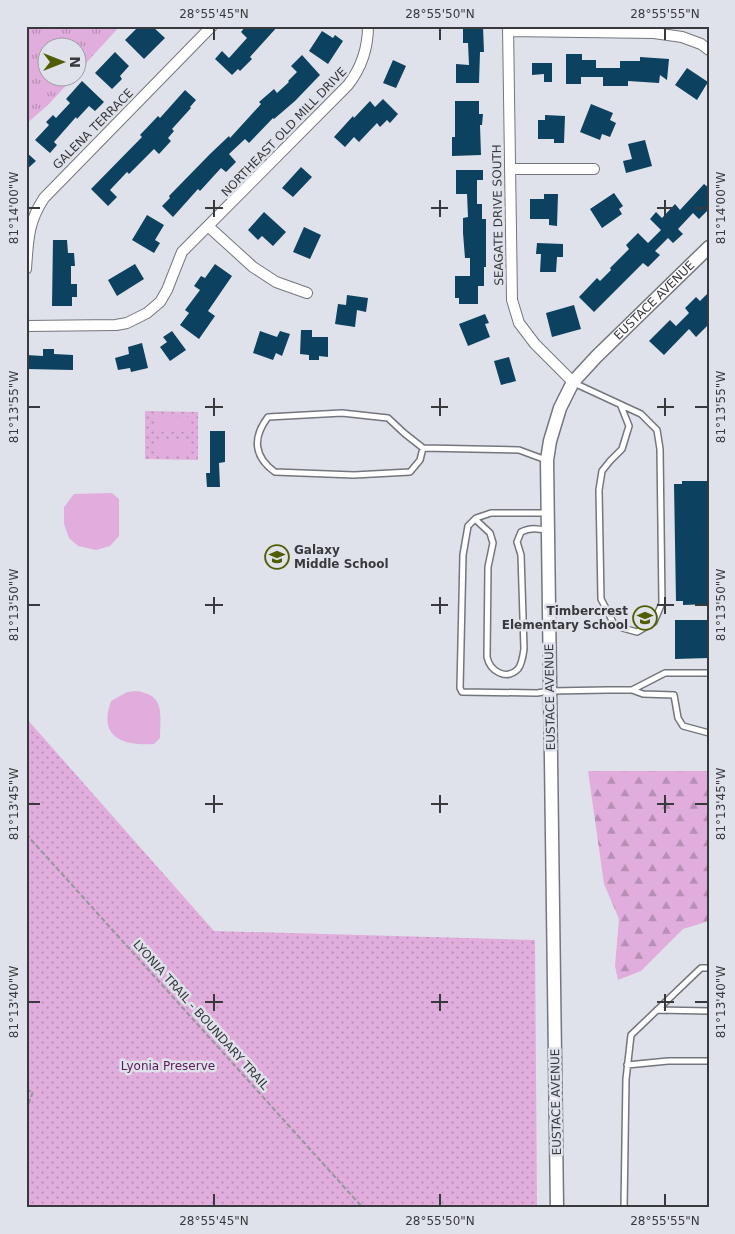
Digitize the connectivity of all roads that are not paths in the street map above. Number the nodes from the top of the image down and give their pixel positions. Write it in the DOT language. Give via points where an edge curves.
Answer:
graph roads {
  1 [pos="212,26"];
  2 [pos="368,26"];
  3 [pos="508,29"];
  4 [pos="709,50"];
  5 [pos="510,169"];
  6 [pos="594,169"];
  7 [pos="209,227"];
  8 [pos="709,247"];
  9 [pos="26,268"];
  10 [pos="307,293"];
  11 [pos="26,326"];
  12 [pos="573,382"];
  13 [pos="620,406"];
  14 [pos="423,448"];
  15 [pos="547,460"];
  16 [pos="548,513"];
  17 [pos="475,519"];
  18 [pos="548,531"];
  19 [pos="709,672"];
  20 [pos="632,690"];
  21 [pos="550,691"];
  22 [pos="709,732"];
  23 [pos="709,968"];
  24 [pos="657,1010"];
  25 [pos="709,1011"];
  26 [pos="709,1061"];
  27 [pos="627,1065"];
  28 [pos="558,1208"];
  29 [pos="624,1208"];
  1 -- 9 [label="street, GALENA TERRACE" via="44,198 30,227"];
  2 -- 7 [label="street, NORTHEAST OLD MILL DRIVE" via="367,46 357,74"];
  3 -- 4 [label="street" via="654,33 682,37"];
  3 -- 5 [label="street, SEAGATE DRIVE SOUTH"];
  5 -- 6 [label="street"];
  5 -- 12 [label="street, SEAGATE DRIVE SOUTH" via="512,300 519,322 530,337"];
  7 -- 10 [label="street" via="260,272 276,282"];
  7 -- 11 [label="street, NORTHEAST OLD MILL DRIVE" via="182,252 160,302 136,319 116,325"];
  8 -- 12 [label="street, EUSTACE AVENUE"];
  12 -- 13 [label="lane"];
  12 -- 15 [label="street, EUSTACE AVENUE" via="560,408"];
  13 -- 13 [label="lane" via="629,426 622,449 602,472 599,490 601,600 615,626 637,632 654,622 662,603 660,449 657,430 642,414"];
  14 -- 14 [label="lane" via="388,418 342,413 268,417 260,426 256,445 265,465 275,472 354,475 410,472 420,460"];
  14 -- 15 [label="lane" via="518,450"];
  15 -- 16 [label="street, EUSTACE AVENUE"];
  16 -- 17 [label="lane" via="491,513"];
  16 -- 18 [label="street, EUSTACE AVENUE"];
  17 -- 18 [label="lane" via="490,533 493,543 488,567 487,657 488,664 500,673 517,670 524,649 521,555 517,542 521,532 527,529"];
  17 -- 21 [label="lane" via="468,526 463,555 460,688 466,693"];
  18 -- 21 [label="street, EUSTACE AVENUE"];
  19 -- 20 [label="lane" via="665,673"];
  20 -- 21 [label="lane"];
  20 -- 22 [label="lane" via="643,694 674,695 678,718 683,726"];
  21 -- 28 [label="street, EUSTACE AVENUE"];
  23 -- 24 [label="lane" via="701,968"];
  24 -- 25 [label="lane"];
  24 -- 27 [label="lane" via="631,1035"];
  26 -- 27 [label="lane"];
  27 -- 29 [label="lane"];
}
